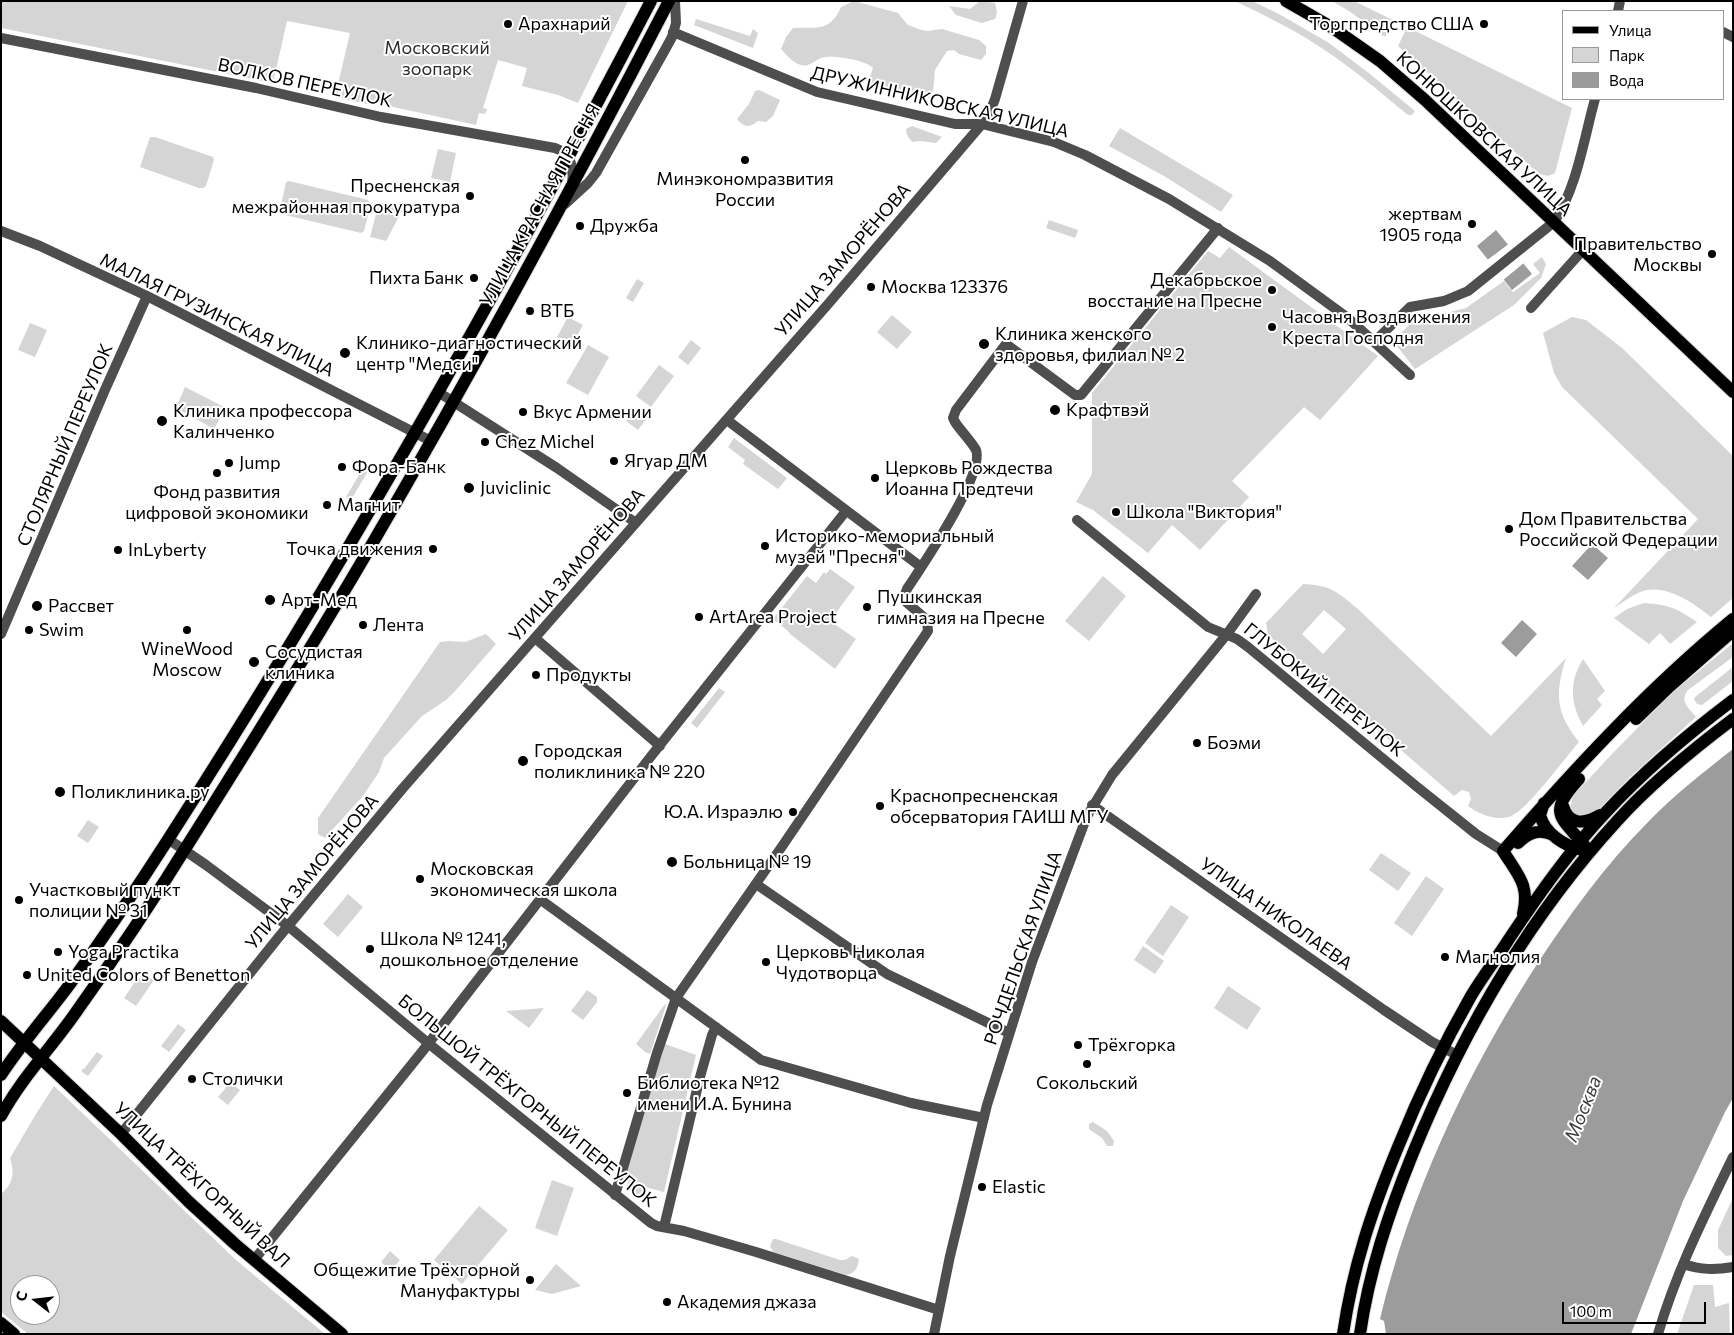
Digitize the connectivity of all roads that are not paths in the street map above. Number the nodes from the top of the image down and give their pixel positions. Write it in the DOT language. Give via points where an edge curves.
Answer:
graph roads {
  1 [pos="651,1"];
  2 [pos="670,1"];
  3 [pos="675,1"];
  4 [pos="1023,1"];
  5 [pos="1286,1"];
  6 [pos="673,32"];
  7 [pos="1,38"];
  8 [pos="1595,100"];
  9 [pos="982,124"];
  10 [pos="569,156"];
  11 [pos="572,187"];
  12 [pos="558,212"];
  13 [pos="1554,222"];
  14 [pos="1218,228"];
  15 [pos="1,231"];
  16 [pos="1583,250"];
  17 [pos="147,296"];
  18 [pos="1531,308"];
  19 [pos="1375,341"];
  20 [pos="1410,375"];
  21 [pos="438,392"];
  22 [pos="1733,392"];
  23 [pos="452,402"];
  24 [pos="727,420"];
  25 [pos="416,433"];
  26 [pos="431,441"];
  27 [pos="846,511"];
  28 [pos="1076,520"];
  29 [pos="636,522"];
  30 [pos="921,568"];
  31 [pos="1256,594"];
  32 [pos="1733,619"];
  33 [pos="1733,631"];
  34 [pos="1,634"];
  35 [pos="1227,634"];
  36 [pos="535,638"];
  37 [pos="1733,700"];
  38 [pos="1733,719"];
  39 [pos="660,746"];
  40 [pos="1562,802"];
  41 [pos="1544,803"];
  42 [pos="1092,805"];
  43 [pos="1607,811"];
  44 [pos="1553,835"];
  45 [pos="168,839"];
  46 [pos="1578,845"];
  47 [pos="185,850"];
  48 [pos="1503,851"];
  49 [pos="1590,852"];
  50 [pos="756,884"];
  51 [pos="541,900"];
  52 [pos="1522,919"];
  53 [pos="288,926"];
  54 [pos="676,998"];
  55 [pos="1,1021"];
  56 [pos="716,1027"];
  57 [pos="1009,1033"];
  58 [pos="428,1043"];
  59 [pos="24,1044"];
  60 [pos="1442,1047"];
  61 [pos="1457,1055"];
  62 [pos="41,1059"];
  63 [pos="1,1076"];
  64 [pos="16,1091"];
  65 [pos="1,1116"];
  66 [pos="984,1118"];
  67 [pos="121,1134"];
  68 [pos="1733,1157"];
  69 [pos="615,1195"];
  70 [pos="664,1227"];
  71 [pos="254,1260"];
  72 [pos="1683,1264"];
  73 [pos="1733,1267"];
  74 [pos="939,1310"];
  75 [pos="1,1323"];
  76 [pos="14,1334"];
  77 [pos="342,1334"];
  78 [pos="934,1334"];
  79 [pos="1343,1334"];
  80 [pos="1360,1334"];
  81 [pos="1658,1334"];
  1 -- 10 [label="main road, УЛИЦА КРАСНАЯ ПРЕСНЯ"];
  2 -- 11 [label="main road, УЛИЦА КРАСНАЯ ПРЕСНЯ"];
  3 -- 6 [label="street"];
  4 -- 9 [label="street, УЛИЦА ЗАМОРЁНОВА" via="991,109"];
  5 -- 13 [label="main road, КОНЮШКОВСКАЯ УЛИЦА" via="1334,28 1380,62"];
  6 -- 9 [label="street, ДРУЖИННИКОВСКАЯ УЛИЦА" via="817,92 955,124"];
  6 -- 12 [label="street" via="596,173"];
  7 -- 10 [label="street, ВОЛКОВ ПЕРЕУЛОК" via="256,88 381,117 555,148"];
  8 -- 13 [label="street" via="1574,178"];
  9 -- 14 [label="street, ДРУЖИННИКОВСКАЯ УЛИЦА" via="1072,149"];
  9 -- 24 [label="street, УЛИЦА ЗАМОРЁНОВА"];
  10 -- 11 [label="street"];
  10 -- 21 [label="main road, УЛИЦА КРАСНАЯ ПРЕСНЯ"];
  11 -- 12 [label="main road, УЛИЦА КРАСНАЯ ПРЕСНЯ"];
  12 -- 23 [label="main road, УЛИЦА КРАСНАЯ ПРЕСНЯ"];
  13 -- 16 [label="main road, КОНЮШКОВСКАЯ УЛИЦА"];
  13 -- 19 [label="street" via="1468,290 1444,301 1410,307"];
  14 -- 19 [label="street, ДРУЖИННИКОВСКАЯ УЛИЦА" via="1348,318"];
  14 -- 30 [label="street" via="1081,395 1075,395 1006,344 953,414 954,422 976,450 976,463 967,490"];
  15 -- 17 [label="street, МАЛАЯ ГРУЗИНСКАЯ УЛИЦА"];
  16 -- 18 [label="street"];
  16 -- 22 [label="main road, КОНЮШКОВСКАЯ УЛИЦА"];
  17 -- 25 [label="street, МАЛАЯ ГРУЗИНСКАЯ УЛИЦА"];
  17 -- 34 [label="street, СТОЛЯРНЫЙ ПЕРЕУЛОК"];
  19 -- 20 [label="street, ДРУЖИННИКОВСКАЯ УЛИЦА"];
  21 -- 23 [label="street"];
  21 -- 25 [label="main road, УЛИЦА КРАСНАЯ ПРЕСНЯ"];
  23 -- 26 [label="main road, УЛИЦА КРАСНАЯ ПРЕСНЯ"];
  23 -- 29 [label="street"];
  24 -- 27 [label="street"];
  24 -- 29 [label="street, УЛИЦА ЗАМОРЁНОВА"];
  25 -- 26 [label="street, МАЛАЯ ГРУЗИНСКАЯ УЛИЦА"];
  25 -- 45 [label="main road, УЛИЦА КРАСНАЯ ПРЕСНЯ" via="333,575"];
  26 -- 47 [label="main road, УЛИЦА КРАСНАЯ ПРЕСНЯ" via="366,554"];
  27 -- 30 [label="street"];
  27 -- 39 [label="street"];
  28 -- 35 [label="street, ГЛУБОКИЙ ПЕРЕУЛОК" via="1208,627"];
  29 -- 36 [label="street, УЛИЦА ЗАМОРЁНОВА"];
  30 -- 50 [label="street" via="904,597 927,620 928,631"];
  31 -- 35 [label="street, РОЧДЕЛЬСКАЯ УЛИЦА"];
  32 -- 41 [label="main road" via="1661,681"];
  33 -- 40 [label="main road" via="1622,733"];
  35 -- 42 [label="street, РОЧДЕЛЬСКАЯ УЛИЦА" via="1112,775"];
  35 -- 48 [label="street, ГЛУБОКИЙ ПЕРЕУЛОК" via="1248,647 1476,834"];
  36 -- 39 [label="street"];
  36 -- 53 [label="street, УЛИЦА ЗАМОРЁНОВА" via="403,788"];
  37 -- 43 [label="main road" via="1698,726"];
  38 -- 49 [label="main road" via="1653,785"];
  39 -- 51 [label="street"];
  40 -- 43 [label="main road" via="1565,812 1576,821 1590,820"];
  40 -- 46 [label="main road" via="1560,816"];
  41 -- 44 [label="main road" via="1540,815"];
  41 -- 48 [label="main road"];
  42 -- 57 [label="street, РОЧДЕЛЬСКАЯ УЛИЦА" via="1032,962"];
  42 -- 60 [label="street, УЛИЦА НИКОЛАЕВА" via="1384,1010"];
  43 -- 46 [label="main road"];
  44 -- 46 [label="main road"];
  44 -- 48 [label="main road" via="1532,832"];
  45 -- 47 [label="street, БОЛЬШОЙ ТРЁХГОРНЫЙ ПЕРЕУЛОК"];
  45 -- 59 [label="main road, УЛИЦА КРАСНАЯ ПРЕСНЯ" via="93,951"];
  46 -- 49 [label="main road"];
  46 -- 52 [label="main road"];
  47 -- 53 [label="street, БОЛЬШОЙ ТРЁХГОРНЫЙ ПЕРЕУЛОК"];
  47 -- 62 [label="main road, УЛИЦА КРАСНАЯ ПРЕСНЯ" via="115,957"];
  48 -- 52 [label="main road" via="1526,889"];
  49 -- 61 [label="main road" via="1499,980"];
  50 -- 54 [label="street"];
  50 -- 57 [label="street" via="887,974"];
  51 -- 54 [label="street"];
  51 -- 58 [label="street"];
  52 -- 60 [label="main road" via="1472,994"];
  53 -- 58 [label="street, БОЛЬШОЙ ТРЁХГОРНЫЙ ПЕРЕУЛОК"];
  53 -- 67 [label="street, УЛИЦА ЗАМОРЁНОВА"];
  54 -- 56 [label="street"];
  54 -- 69 [label="street"];
  55 -- 59 [label="main road, УЛИЦА ТРЁХГОРНЫЙ ВАЛ"];
  56 -- 66 [label="street" via="766,1062 896,1098"];
  56 -- 70 [label="street" via="700,1077"];
  57 -- 66 [label="street, РОЧДЕЛЬСКАЯ УЛИЦА"];
  58 -- 69 [label="street, БОЛЬШОЙ ТРЁХГОРНЫЙ ПЕРЕУЛОК"];
  58 -- 71 [label="street"];
  59 -- 62 [label="main road, УЛИЦА ТРЁХГОРНЫЙ ВАЛ"];
  59 -- 63 [label="main road, УЛИЦА КРАСНАЯ ПРЕСНЯ"];
  60 -- 61 [label="street, УЛИЦА НИКОЛАЕВА"];
  60 -- 79 [label="main road" via="1372,1213 1353,1277"];
  61 -- 80 [label="main road" via="1398,1190 1370,1279"];
  62 -- 64 [label="main road, УЛИЦА КРАСНАЯ ПРЕСНЯ"];
  62 -- 67 [label="main road, УЛИЦА ТРЁХГОРНЫЙ ВАЛ"];
  63 -- 64 [label="main road" via="16,1078"];
  64 -- 65 [label="main road, УЛИЦА КРАСНАЯ ПРЕСНЯ"];
  66 -- 74 [label="street, РОЧДЕЛЬСКАЯ УЛИЦА"];
  67 -- 71 [label="main road, УЛИЦА ТРЁХГОРНЫЙ ВАЛ" via="189,1202"];
  68 -- 72 [label="street"];
  69 -- 70 [label="street, БОЛЬШОЙ ТРЁХГОРНЫЙ ПЕРЕУЛОК" via="651,1223"];
  70 -- 74 [label="street, БОЛЬШОЙ ТРЁХГОРНЫЙ ПЕРЕУЛОК" via="756,1252"];
  71 -- 77 [label="main road, УЛИЦА ТРЁХГОРНЫЙ ВАЛ"];
  72 -- 73 [label="street" via="1709,1270"];
  72 -- 81 [label="street"];
  74 -- 78 [label="street, РОЧДЕЛЬСКАЯ УЛИЦА"];
  75 -- 76 [label="main road"];
}
